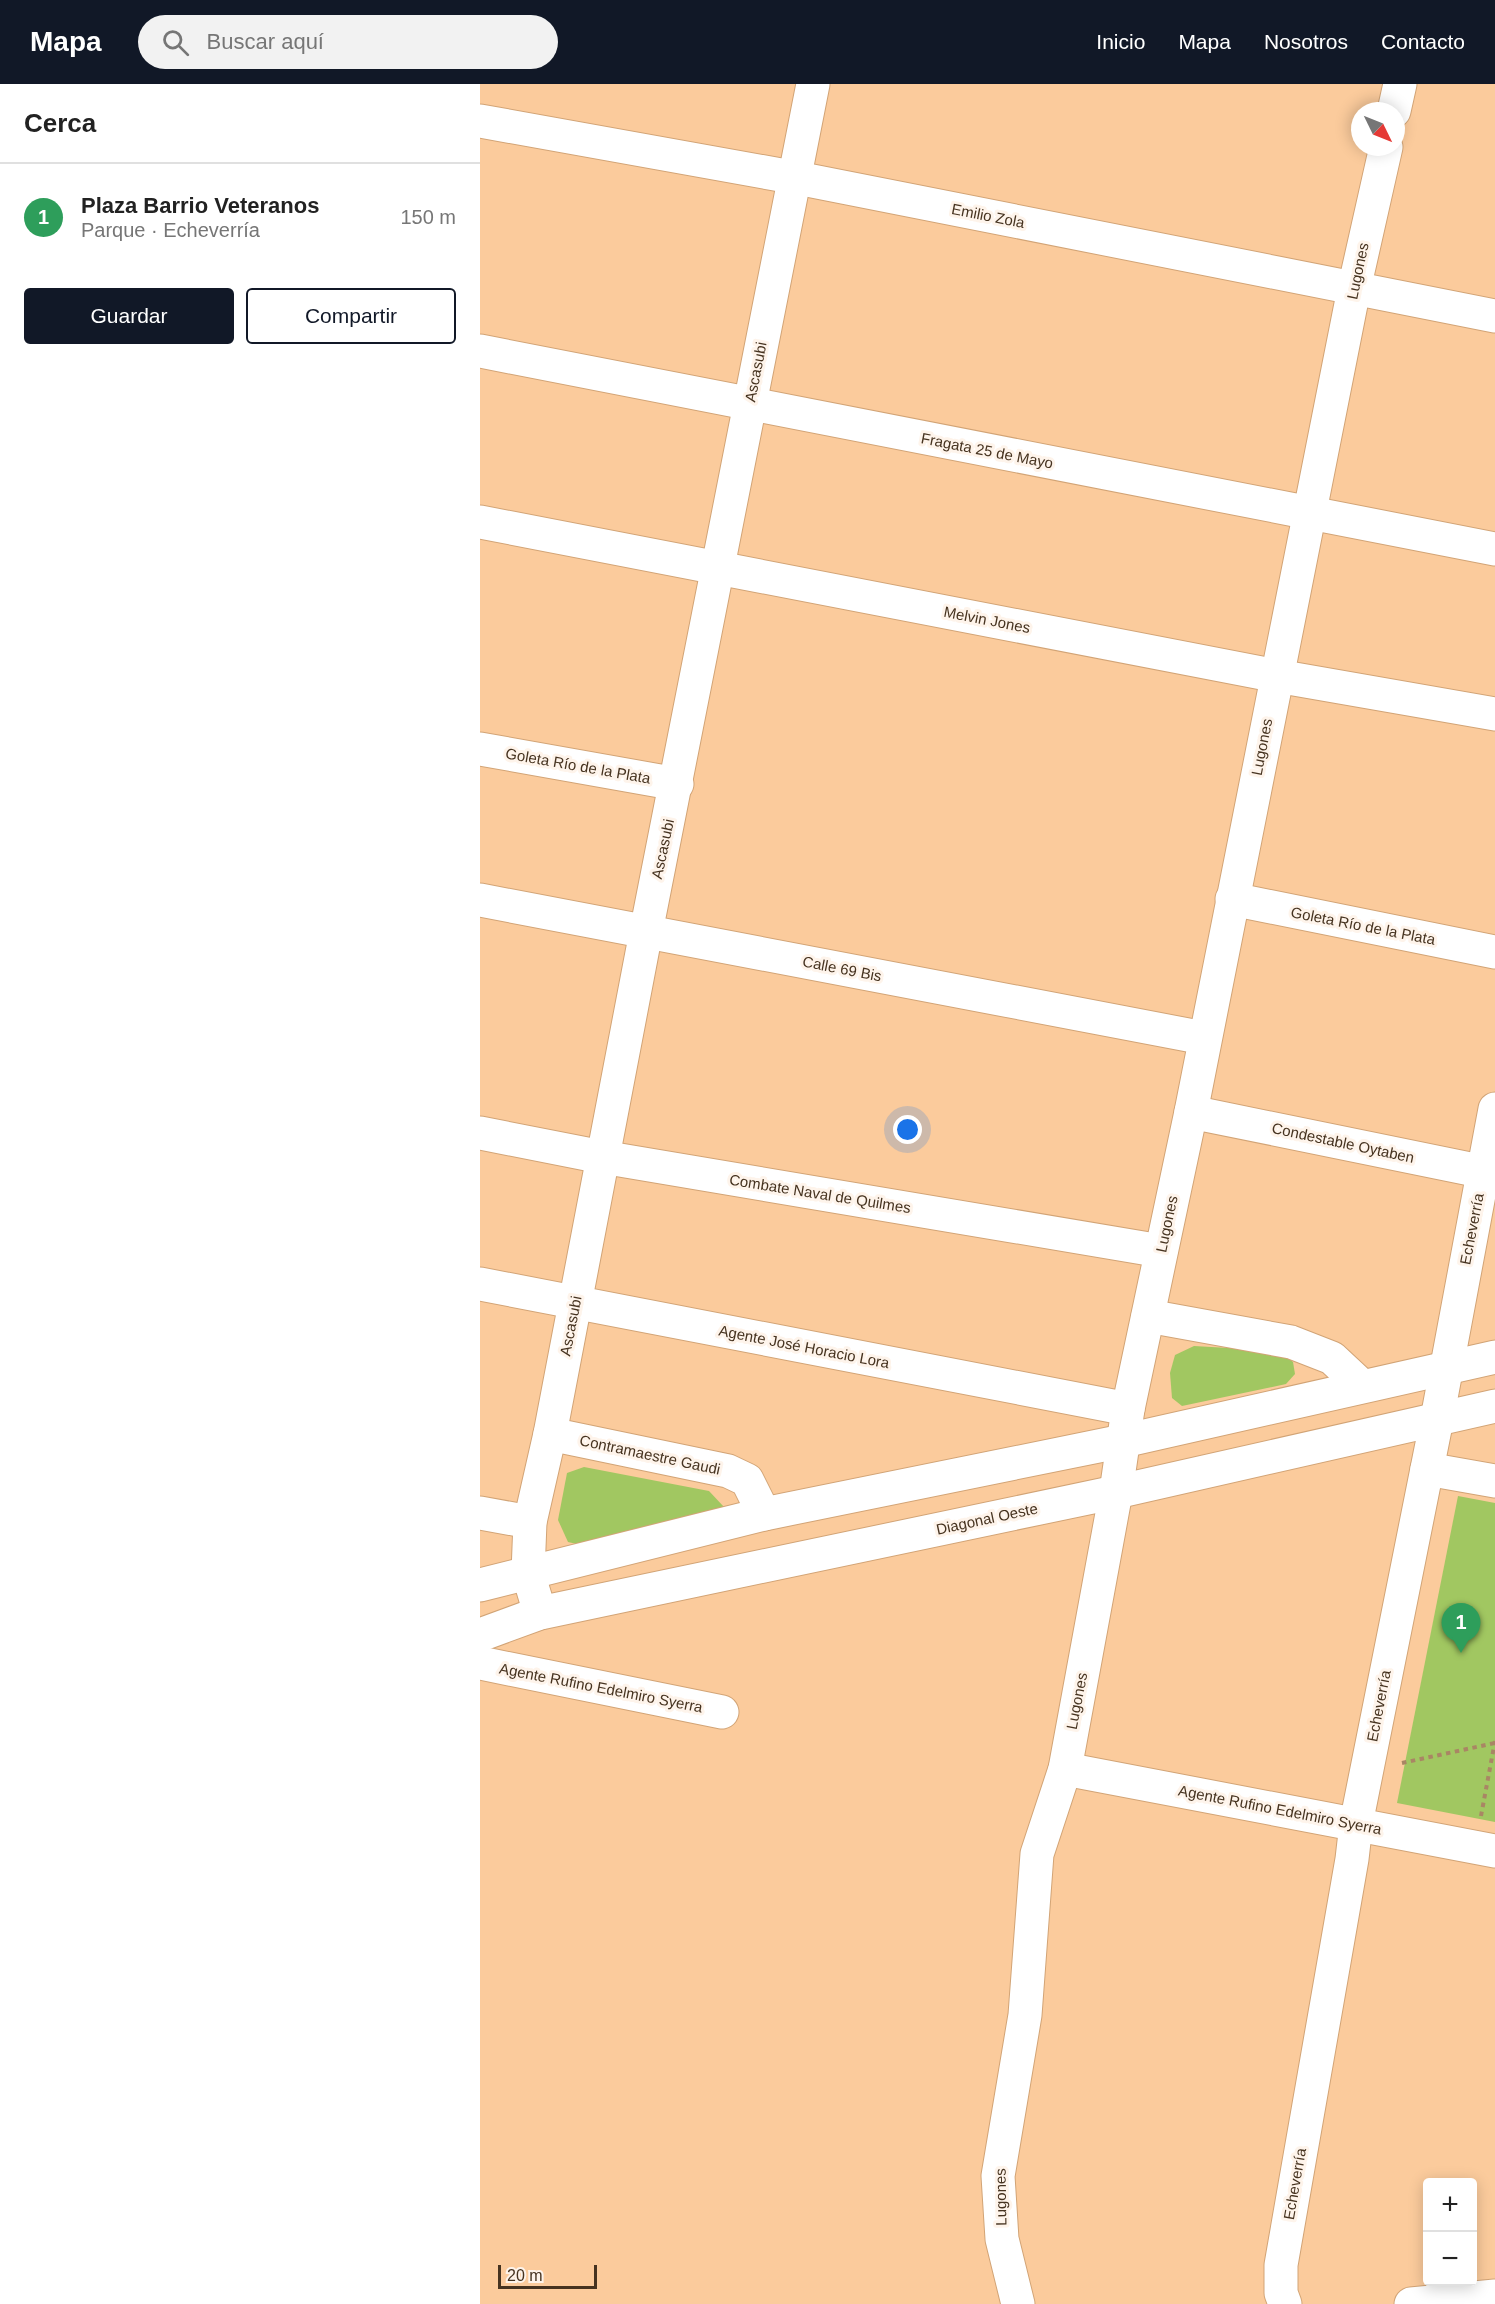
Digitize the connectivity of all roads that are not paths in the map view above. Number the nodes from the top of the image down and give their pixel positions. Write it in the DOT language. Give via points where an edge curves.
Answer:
graph roads {
  1 [pos="813,84"];
  2 [pos="1400,84"];
  3 [pos="1396,102"];
  4 [pos="480,121"];
  5 [pos="1384,156"];
  6 [pos="792,177"];
  7 [pos="1354,289"];
  8 [pos="1495,316"];
  9 [pos="480,351"];
  10 [pos="750,405"];
  11 [pos="1309,514"];
  12 [pos="480,522"];
  13 [pos="1495,549"];
  14 [pos="719,568"];
  15 [pos="1277,676"];
  16 [pos="1495,714"];
  17 [pos="480,748"];
  18 [pos="677,784"];
  19 [pos="1232,899"];
  20 [pos="480,900"];
  21 [pos="646,932"];
  22 [pos="1495,952"];
  23 [pos="1204,1038"];
  24 [pos="1495,1109"];
  25 [pos="1191,1112"];
  26 [pos="480,1133"];
  27 [pos="602,1157"];
  28 [pos="1489,1173"];
  29 [pos="1161,1251"];
  30 [pos="480,1284"];
  31 [pos="575,1302"];
  32 [pos="1148,1316"];
  33 [pos="1495,1357"];
  34 [pos="1445,1368"];
  35 [pos="1362,1386"];
  36 [pos="1495,1406"];
  37 [pos="1128,1409"];
  38 [pos="1437,1419"];
  39 [pos="550,1434"];
  40 [pos="1123,1441"];
  41 [pos="1426,1468"];
  42 [pos="1495,1481"];
  43 [pos="1116,1492"];
  44 [pos="480,1513"];
  45 [pos="764,1514"];
  46 [pos="530,1522"];
  47 [pos="528,1573"];
  48 [pos="480,1585"];
  49 [pos="540,1613"];
  50 [pos="480,1635"];
  51 [pos="480,1663"];
  52 [pos="722,1712"];
  53 [pos="1065,1769"];
  54 [pos="1356,1824"];
  55 [pos="1485,1849"];
  56 [pos="1495,2296"];
  57 [pos="1018,2304"];
  58 [pos="1285,2304"];
  59 [pos="1411,2304"];
  1 -- 6 [label="street, Ascasubi"];
  2 -- 3 [label="street"];
  4 -- 6 [label="street, Emilio Zola"];
  5 -- 7 [label="street, Lugones"];
  6 -- 7 [label="street, Emilio Zola"];
  6 -- 10 [label="street, Ascasubi"];
  7 -- 8 [label="street, Emilio Zola"];
  7 -- 11 [label="street, Lugones"];
  9 -- 10 [label="street, Fragata 25 de Mayo"];
  10 -- 11 [label="street, Fragata 25 de Mayo"];
  10 -- 14 [label="street, Ascasubi"];
  11 -- 13 [label="street, Fragata 25 de Mayo"];
  11 -- 15 [label="street, Lugones"];
  12 -- 14 [label="street, Melvin Jones"];
  14 -- 15 [label="street, Melvin Jones"];
  14 -- 18 [label="street, Ascasubi"];
  15 -- 16 [label="street, Melvin Jones"];
  15 -- 19 [label="street, Lugones"];
  17 -- 18 [label="street, Goleta Río de la Plata"];
  18 -- 21 [label="street, Ascasubi"];
  19 -- 22 [label="street, Goleta Río de la Plata"];
  19 -- 23 [label="street, Lugones"];
  20 -- 21 [label="street, Calle 69 Bis"];
  21 -- 23 [label="street, Calle 69 Bis"];
  21 -- 27 [label="street, Ascasubi"];
  23 -- 25 [label="street, Lugones"];
  24 -- 28 [label="street, Echeverría"];
  25 -- 28 [label="street, Condestable Oytaben"];
  25 -- 29 [label="street, Lugones"];
  26 -- 27 [label="street, Combate Naval de Quilmes"];
  27 -- 29 [label="street, Combate Naval de Quilmes"];
  27 -- 31 [label="street, Ascasubi"];
  28 -- 34 [label="street, Echeverría"];
  29 -- 32 [label="street, Lugones"];
  30 -- 31 [label="street, Agente José Horacio Lora"];
  31 -- 37 [label="street, Agente José Horacio Lora"];
  31 -- 39 [label="street, Ascasubi"];
  32 -- 35 [label="street" via="1291,1342 1332,1358"];
  32 -- 37 [label="street, Lugones"];
  33 -- 34 [label="street"];
  34 -- 35 [label="street"];
  34 -- 38 [label="street, Echeverría"];
  35 -- 40 [label="street"];
  36 -- 38 [label="street, Diagonal Oeste"];
  37 -- 40 [label="street, Lugones"];
  38 -- 41 [label="street, Echeverría"];
  38 -- 43 [label="street, Diagonal Oeste"];
  39 -- 45 [label="street, Contramaestre Gaudi" via="728,1471 747,1480"];
  39 -- 46 [label="street, Ascasubi"];
  40 -- 43 [label="street, Lugones"];
  40 -- 45 [label="street"];
  41 -- 42 [label="street"];
  41 -- 54 [label="street, Echeverría"];
  43 -- 49 [label="street, Diagonal Oeste"];
  43 -- 53 [label="street, Lugones"];
  44 -- 46 [label="street"];
  45 -- 47 [label="street"];
  46 -- 47 [label="street, Ascasubi"];
  47 -- 48 [label="street"];
  47 -- 49 [label="street, Ascasubi"];
  49 -- 50 [label="street, Diagonal Oeste"];
  51 -- 52 [label="street, Agente Rufino Edelmiro Syerra"];
  53 -- 54 [label="street, Agente Rufino Edelmiro Syerra"];
  53 -- 57 [label="street, Lugones" via="1037,1854 1025,2015 998,2176 1002,2240"];
  54 -- 55 [label="street, Agente Rufino Edelmiro Syerra"];
  54 -- 58 [label="street, Echeverría" via="1281,2265"];
  56 -- 59 [label="street"];
}
